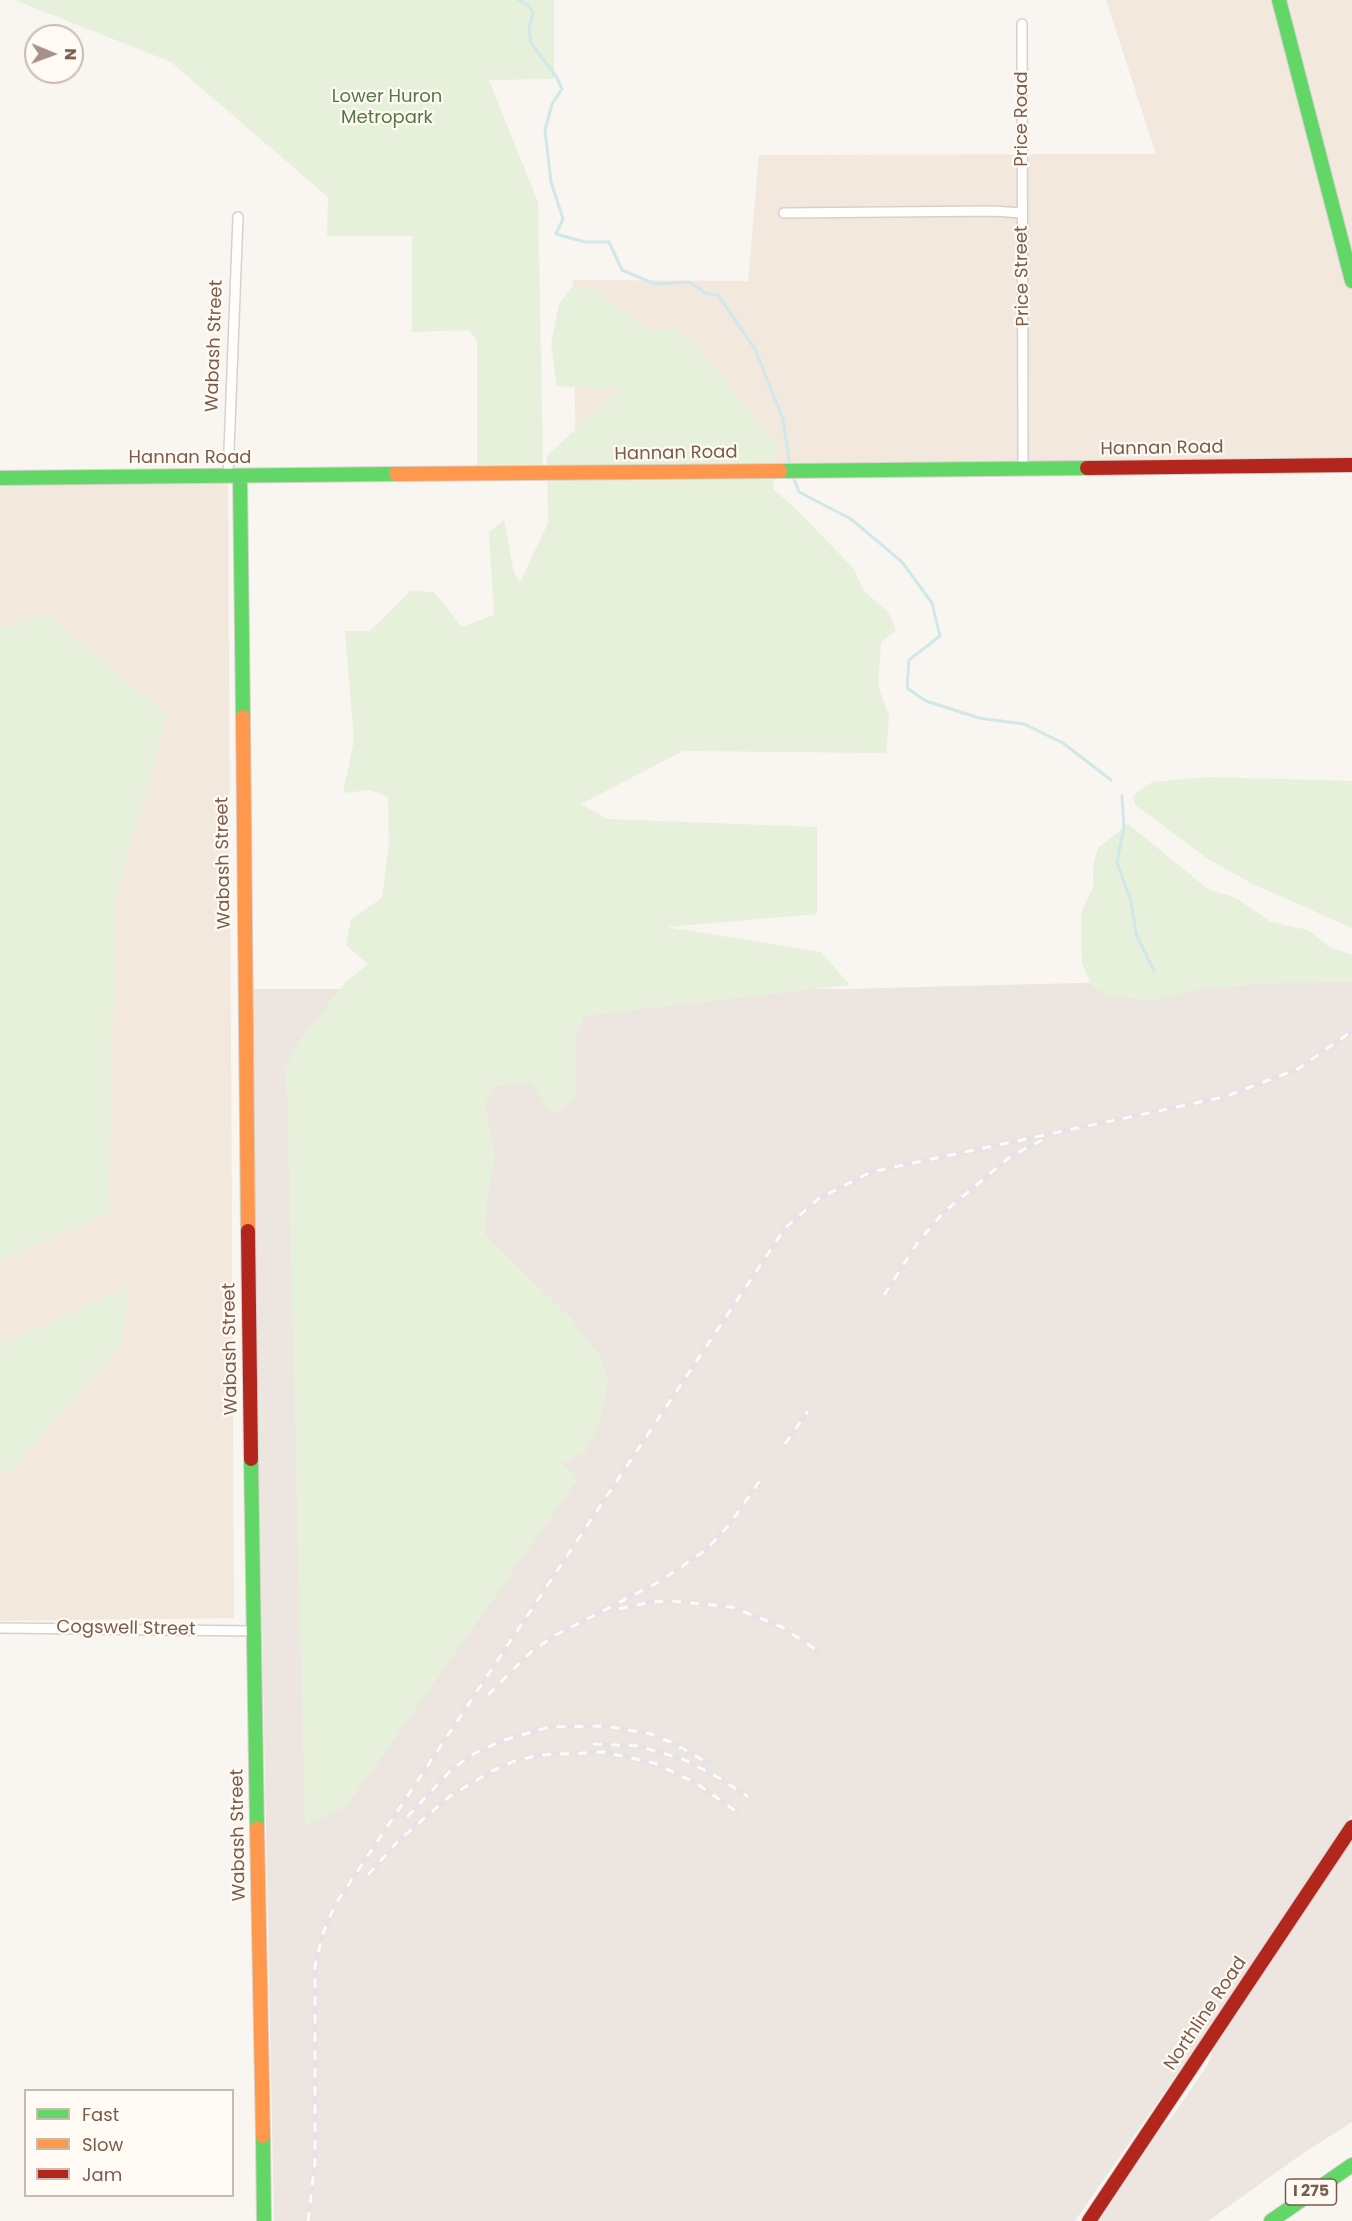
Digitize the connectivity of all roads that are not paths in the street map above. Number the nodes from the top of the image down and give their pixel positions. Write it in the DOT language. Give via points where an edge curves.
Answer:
graph roads {
  1 [pos="1279,0"];
  2 [pos="1022,24"];
  3 [pos="783,213"];
  4 [pos="1022,213"];
  5 [pos="238,217"];
  6 [pos="1352,280"];
  7 [pos="1352,465"];
  8 [pos="1023,468"];
  9 [pos="234,476"];
  10 [pos="0,478"];
  11 [pos="0,1628"];
  12 [pos="253,1631"];
  13 [pos="1352,1827"];
  14 [pos="1352,2165"];
  15 [pos="264,2221"];
  16 [pos="1089,2221"];
  17 [pos="1271,2221"];
  1 -- 6 [label="main road"];
  2 -- 4 [label="street, Price Road"];
  3 -- 4 [label="street, Price Street"];
  4 -- 8 [label="street, Price Street"];
  5 -- 9 [label="street, Wabash Street"];
  7 -- 8 [label="main road, Hannan Road"];
  8 -- 9 [label="main road, Hannan Road"];
  9 -- 10 [label="main road, Hannan Road"];
  9 -- 12 [label="main road, Wabash Street"];
  11 -- 12 [label="street, Cogswell Street"];
  12 -- 15 [label="main road, Wabash Street"];
  13 -- 16 [label="main road, Northline Road"];
  14 -- 17 [label="main road, I 275"];
}
